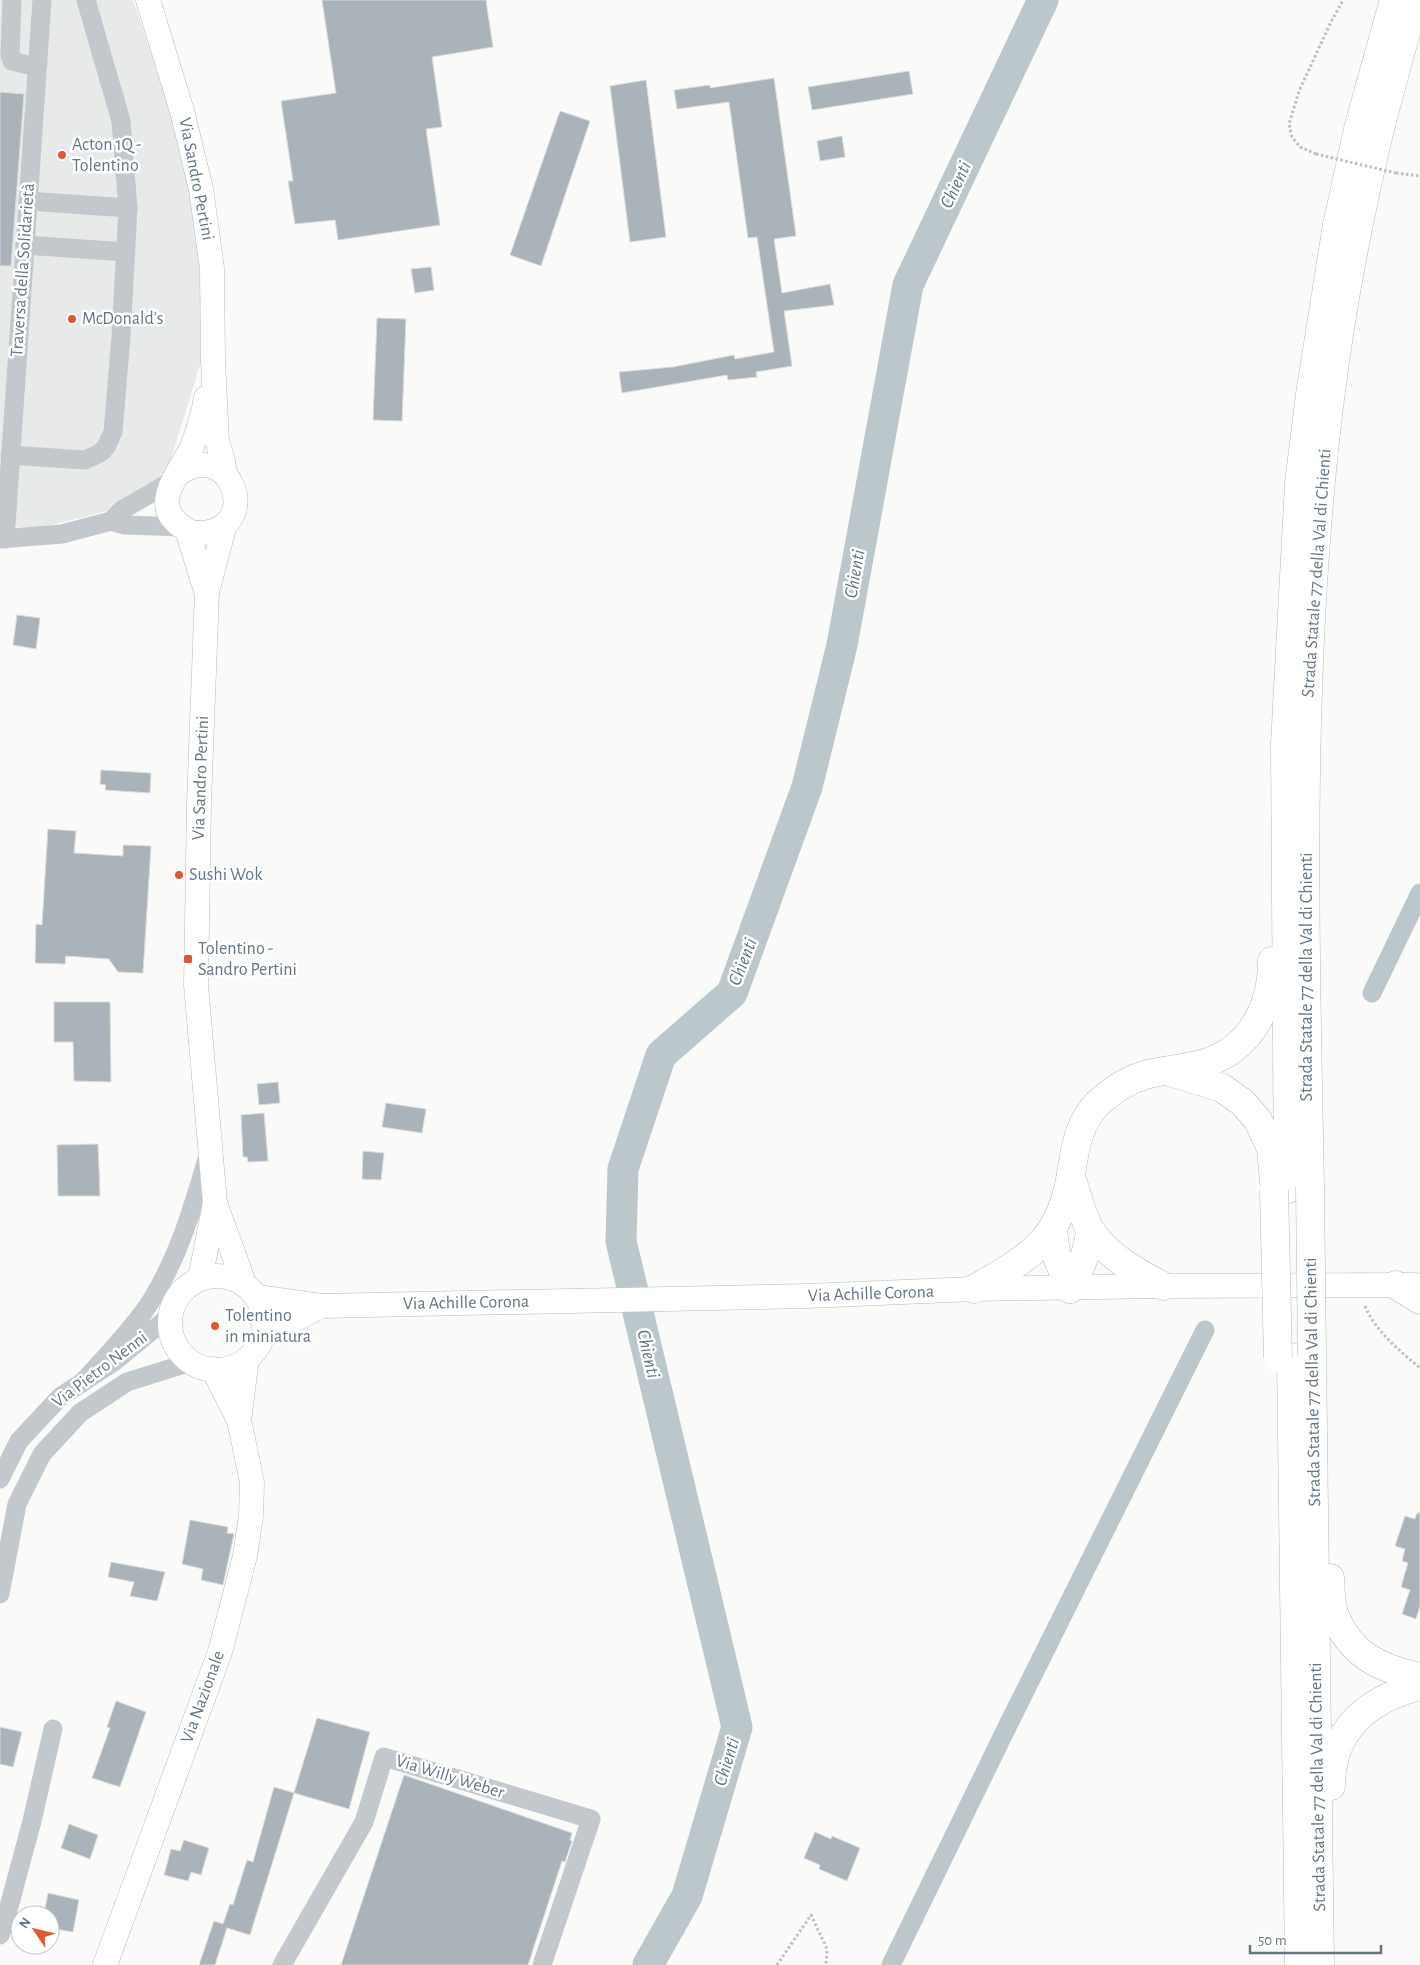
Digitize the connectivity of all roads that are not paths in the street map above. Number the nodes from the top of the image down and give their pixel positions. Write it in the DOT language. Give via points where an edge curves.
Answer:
graph roads {
  1 [pos="12,0"];
  2 [pos="42,0"];
  3 [pos="86,0"];
  4 [pos="148,0"];
  5 [pos="155,0"];
  6 [pos="1394,0"];
  7 [pos="1416,0"];
  8 [pos="11,20"];
  9 [pos="41,21"];
  10 [pos="160,37"];
  11 [pos="38,65"];
  12 [pos="28,201"];
  13 [pos="128,208"];
  14 [pos="25,245"];
  15 [pos="126,252"];
  16 [pos="213,362"];
  17 [pos="10,455"];
  18 [pos="225,474"];
  19 [pos="175,478"];
  20 [pos="111,521"];
  21 [pos="225,524"];
  22 [pos="184,529"];
  23 [pos="2,539"];
  24 [pos="207,592"];
  25 [pos="1291,631"];
  26 [pos="1168,1072"];
  27 [pos="210,1148"];
  28 [pos="1071,1176"];
  29 [pos="1299,1189"];
  30 [pos="215,1203"];
  31 [pos="1053,1229"];
  32 [pos="1090,1230"];
  33 [pos="200,1279"];
  34 [pos="1408,1285"];
  35 [pos="1163,1286"];
  36 [pos="974,1289"];
  37 [pos="1070,1289"];
  38 [pos="250,1290"];
  39 [pos="1420,1300"];
  40 [pos="321,1306"];
  41 [pos="171,1315"];
  42 [pos="262,1336"];
  43 [pos="1301,1357"];
  44 [pos="247,1359"];
  45 [pos="202,1366"];
  46 [pos="82,1383"];
  47 [pos="239,1420"];
  48 [pos="0,1479"];
  49 [pos="2,1571"];
  50 [pos="0,1594"];
  51 [pos="1420,1678"];
  52 [pos="1420,1686"];
  53 [pos="53,1729"];
  54 [pos="0,1934"];
  55 [pos="105,1965"];
  56 [pos="282,1965"];
  57 [pos="542,1965"];
  58 [pos="1299,1965"];
  59 [pos="1320,1965"];
  60 [pos="1333,1965"];
  1 -- 8 [label="street"];
  2 -- 9 [label="street, Traversa della Solidarietà"];
  3 -- 13 [label="street" via="121,121"];
  4 -- 10 [label="main road, Via Sandro Pertini"];
  5 -- 10 [label="street"];
  6 -- 25 [label="highway, Strada Statale 77 della Val di Chienti" via="1359,126 1322,312 1299,484"];
  7 -- 29 [label="highway, Strada Statale 77 della Val di Chienti" via="1379,131 1357,230 1330,397 1320,489 1307,738 1308,1087"];
  8 -- 9 [label="street"];
  8 -- 11 [label="street" via="12,60"];
  9 -- 11 [label="street, Traversa della Solidarietà"];
  10 -- 16 [label="main road, Via Sandro Pertini" via="201,189 212,268"];
  11 -- 12 [label="street, Traversa della Solidarietà"];
  12 -- 13 [label="street"];
  12 -- 14 [label="street, Traversa della Solidarietà"];
  13 -- 15 [label="street"];
  14 -- 15 [label="street"];
  14 -- 17 [label="street, Traversa della Solidarietà"];
  15 -- 17 [label="street" via="110,440 100,453 85,460"];
  16 -- 18 [label="main road, Via Sandro Pertini" via="216,441"];
  16 -- 19 [label="main road, Via Sandro Pertini" via="201,424"];
  17 -- 23 [label="street, Traversa della Solidarietà"];
  18 -- 19 [label="main road" via="217,468 196,465 186,468"];
  18 -- 21 [label="main road, Via Sandro Pertini" via="236,493 234,510"];
  19 -- 20 [label="street" via="122,510"];
  19 -- 22 [label="main road, Via Sandro Pertini" via="167,501 174,520"];
  20 -- 22 [label="street"];
  20 -- 23 [label="street" via="62,534"];
  21 -- 22 [label="main road" via="207,533"];
  21 -- 24 [label="main road, Via Sandro Pertini"];
  22 -- 24 [label="main road, Via Sandro Pertini"];
  24 -- 27 [label="main road, Via Sandro Pertini" via="196,985"];
  25 -- 26 [label="highway" via="1274,712 1272,968 1269,994 1262,1016 1248,1036 1231,1051 1208,1062"];
  25 -- 29 [label="highway, Strada Statale 77 della Val di Chienti" via="1285,754"];
  26 -- 28 [label="highway" via="1145,1075 1117,1088 1096,1106 1074,1146"];
  26 -- 29 [label="highway" via="1222,1088 1242,1102 1258,1120 1271,1149"];
  27 -- 30 [label="main road, Via Sandro Pertini"];
  27 -- 46 [label="street" via="189,1221 169,1269 150,1303"];
  28 -- 31 [label="highway"];
  28 -- 32 [label="highway"];
  29 -- 43 [label="highway, Strada Statale 77 della Val di Chienti, bridge"];
  29 -- 43 [label="highway, bridge"];
  30 -- 33 [label="main road, Via Sandro Pertini"];
  30 -- 38 [label="main road, Via Sandro Pertini"];
  31 -- 36 [label="highway" via="1025,1260"];
  31 -- 37 [label="highway" via="1056,1254"];
  32 -- 35 [label="highway" via="1128,1266"];
  32 -- 37 [label="highway" via="1088,1248"];
  33 -- 38 [label="main road" via="230,1277"];
  33 -- 41 [label="main road" via="180,1293"];
  34 -- 35 [label="main road, Via Achille Corona"];
  34 -- 39 [label="highway"];
  35 -- 37 [label="main road, Via Achille Corona"];
  36 -- 37 [label="main road, Via Achille Corona"];
  36 -- 40 [label="main road, Via Achille Corona" via="807,1296"];
  38 -- 40 [label="main road, Via Achille Corona"];
  38 -- 42 [label="main road" via="263,1310"];
  40 -- 42 [label="main road, Via Achille Corona"];
  41 -- 45 [label="main road" via="170,1329 174,1342 181,1353"];
  41 -- 46 [label="street, Via Pietro Nenni" via="115,1361"];
  42 -- 44 [label="main road"];
  43 -- 51 [label="highway" via="1334,1611 1340,1626 1358,1650 1378,1665"];
  43 -- 58 [label="highway, Strada Statale 77 della Val di Chienti" via="1294,1559"];
  43 -- 59 [label="highway, Strada Statale 77 della Val di Chienti"];
  44 -- 45 [label="main road" via="225,1369"];
  44 -- 47 [label="main road, Via Nazionale"];
  45 -- 47 [label="main road, Via Nazionale"];
  45 -- 49 [label="street, Via Pietro Nenni" via="127,1382 80,1413 42,1454 17,1504"];
  46 -- 48 [label="street, Via Pietro Nenni" via="60,1397 19,1441"];
  47 -- 55 [label="main road, Via Nazionale" via="252,1482 246,1556 220,1652"];
  49 -- 50 [label="street, Via Pietro Nenni"];
  52 -- 60 [label="highway" via="1375,1703 1354,1721 1337,1746 1331,1771"];
  53 -- 54 [label="street" via="32,1821"];
  56 -- 57 [label="street, Via Willy Weber" via="364,1822 384,1757 591,1819"];
}
